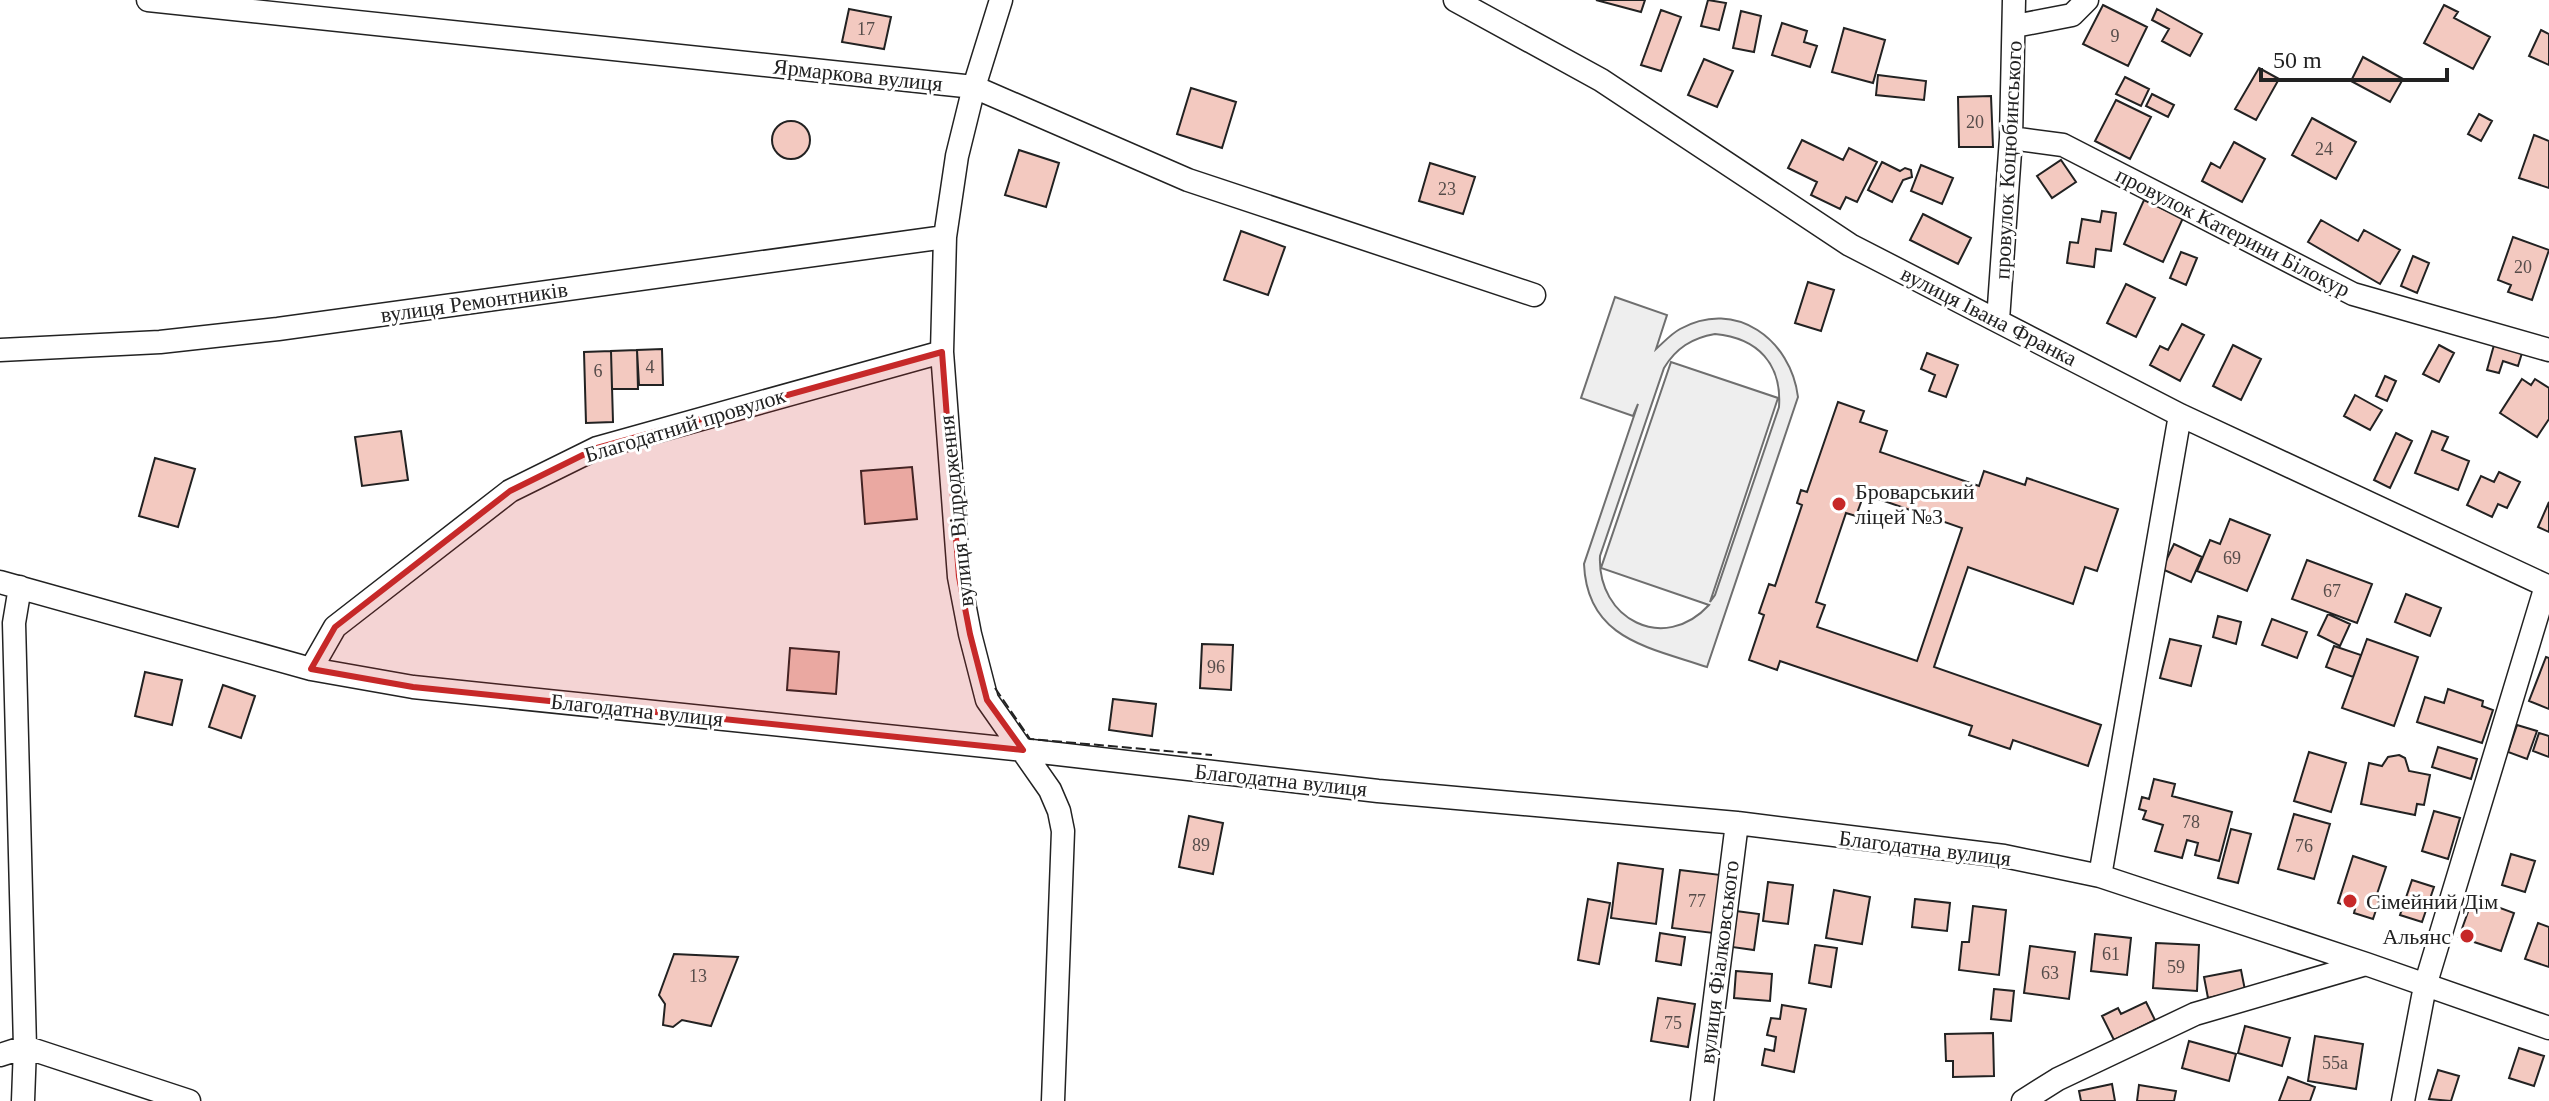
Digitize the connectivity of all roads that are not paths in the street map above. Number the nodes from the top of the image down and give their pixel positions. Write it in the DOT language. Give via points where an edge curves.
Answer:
graph roads {
  1 [pos="148,0"];
  2 [pos="1001,0"];
  3 [pos="1455,0"];
  4 [pos="2014,0"];
  5 [pos="2087,0"];
  6 [pos="2015,26"];
  7 [pos="974,87"];
  8 [pos="2011,138"];
  9 [pos="945,237"];
  10 [pos="1534,295"];
  11 [pos="1998,320"];
  12 [pos="0,350"];
  13 [pos="2549,350"];
  14 [pos="942,352"];
  15 [pos="2180,415"];
  16 [pos="10,584"];
  17 [pos="2548,586"];
  18 [pos="311,669"];
  19 [pos="1023,750"];
  20 [pos="1737,823"];
  21 [pos="2100,876"];
  22 [pos="2366,964"];
  23 [pos="2425,986"];
  24 [pos="2549,1028"];
  25 [pos="25,1047"];
  26 [pos="0,1055"];
  27 [pos="23,1101"];
  28 [pos="189,1101"];
  29 [pos="1053,1101"];
  30 [pos="1702,1101"];
  31 [pos="2023,1101"];
  32 [pos="2403,1101"];
  1 -- 7 [label="street, Ярмаркова вулиця"];
  2 -- 7 [label="street, вулиця Відродження"];
  3 -- 11 [label="street, вулиця Івана Франка" via="1601,80 1850,245"];
  4 -- 6 [label="street, провулок Коцюбинського"];
  5 -- 6 [label="street" via="2072,15"];
  6 -- 8 [label="street, провулок Коцюбинського"];
  7 -- 9 [label="street, вулиця Відродження"];
  7 -- 10 [label="street, Ярмаркова вулиця" via="1188,180"];
  8 -- 11 [label="street, провулок Коцюбинського"];
  8 -- 13 [label="street, провулок Катерини Білокур" via="2063,145 2353,294"];
  9 -- 12 [label="street, вулиця Ремонтників" via="278,329 160,342"];
  9 -- 14 [label="street, вулиця Відродження"];
  11 -- 15 [label="street, вулиця Івана Франка"];
  14 -- 18 [label="street, Благодатний провулок" via="597,448 510,491 335,627"];
  14 -- 19 [label="street, вулиця Відродження" via="959,577 970,634 987,700"];
  15 -- 17 [label="street, вулиця Івана Франка"];
  15 -- 21 [label="street"];
  16 -- 18 [label="street, Благодатна вулиця"];
  16 -- 25 [label="street"];
  17 -- 23 [label="street"];
  18 -- 19 [label="street, Благодатна вулиця" via="413,687"];
  19 -- 20 [label="street, Благодатна вулиця" via="1362,789"];
  19 -- 29 [label="street, вулиця Відродження" via="1050,790 1063,831"];
  20 -- 21 [label="street, Благодатна вулиця" via="2004,856"];
  20 -- 30 [label="street, вулиця Фіалковського"];
  21 -- 22 [label="street, Благодатна вулиця"];
  22 -- 23 [label="street, Благодатна вулиця"];
  22 -- 31 [label="street" via="2195,1014"];
  23 -- 24 [label="street, Благодатна вулиця"];
  23 -- 32 [label="street"];
  25 -- 26 [label="street"];
  25 -- 27 [label="street"];
  25 -- 28 [label="street"];
}
